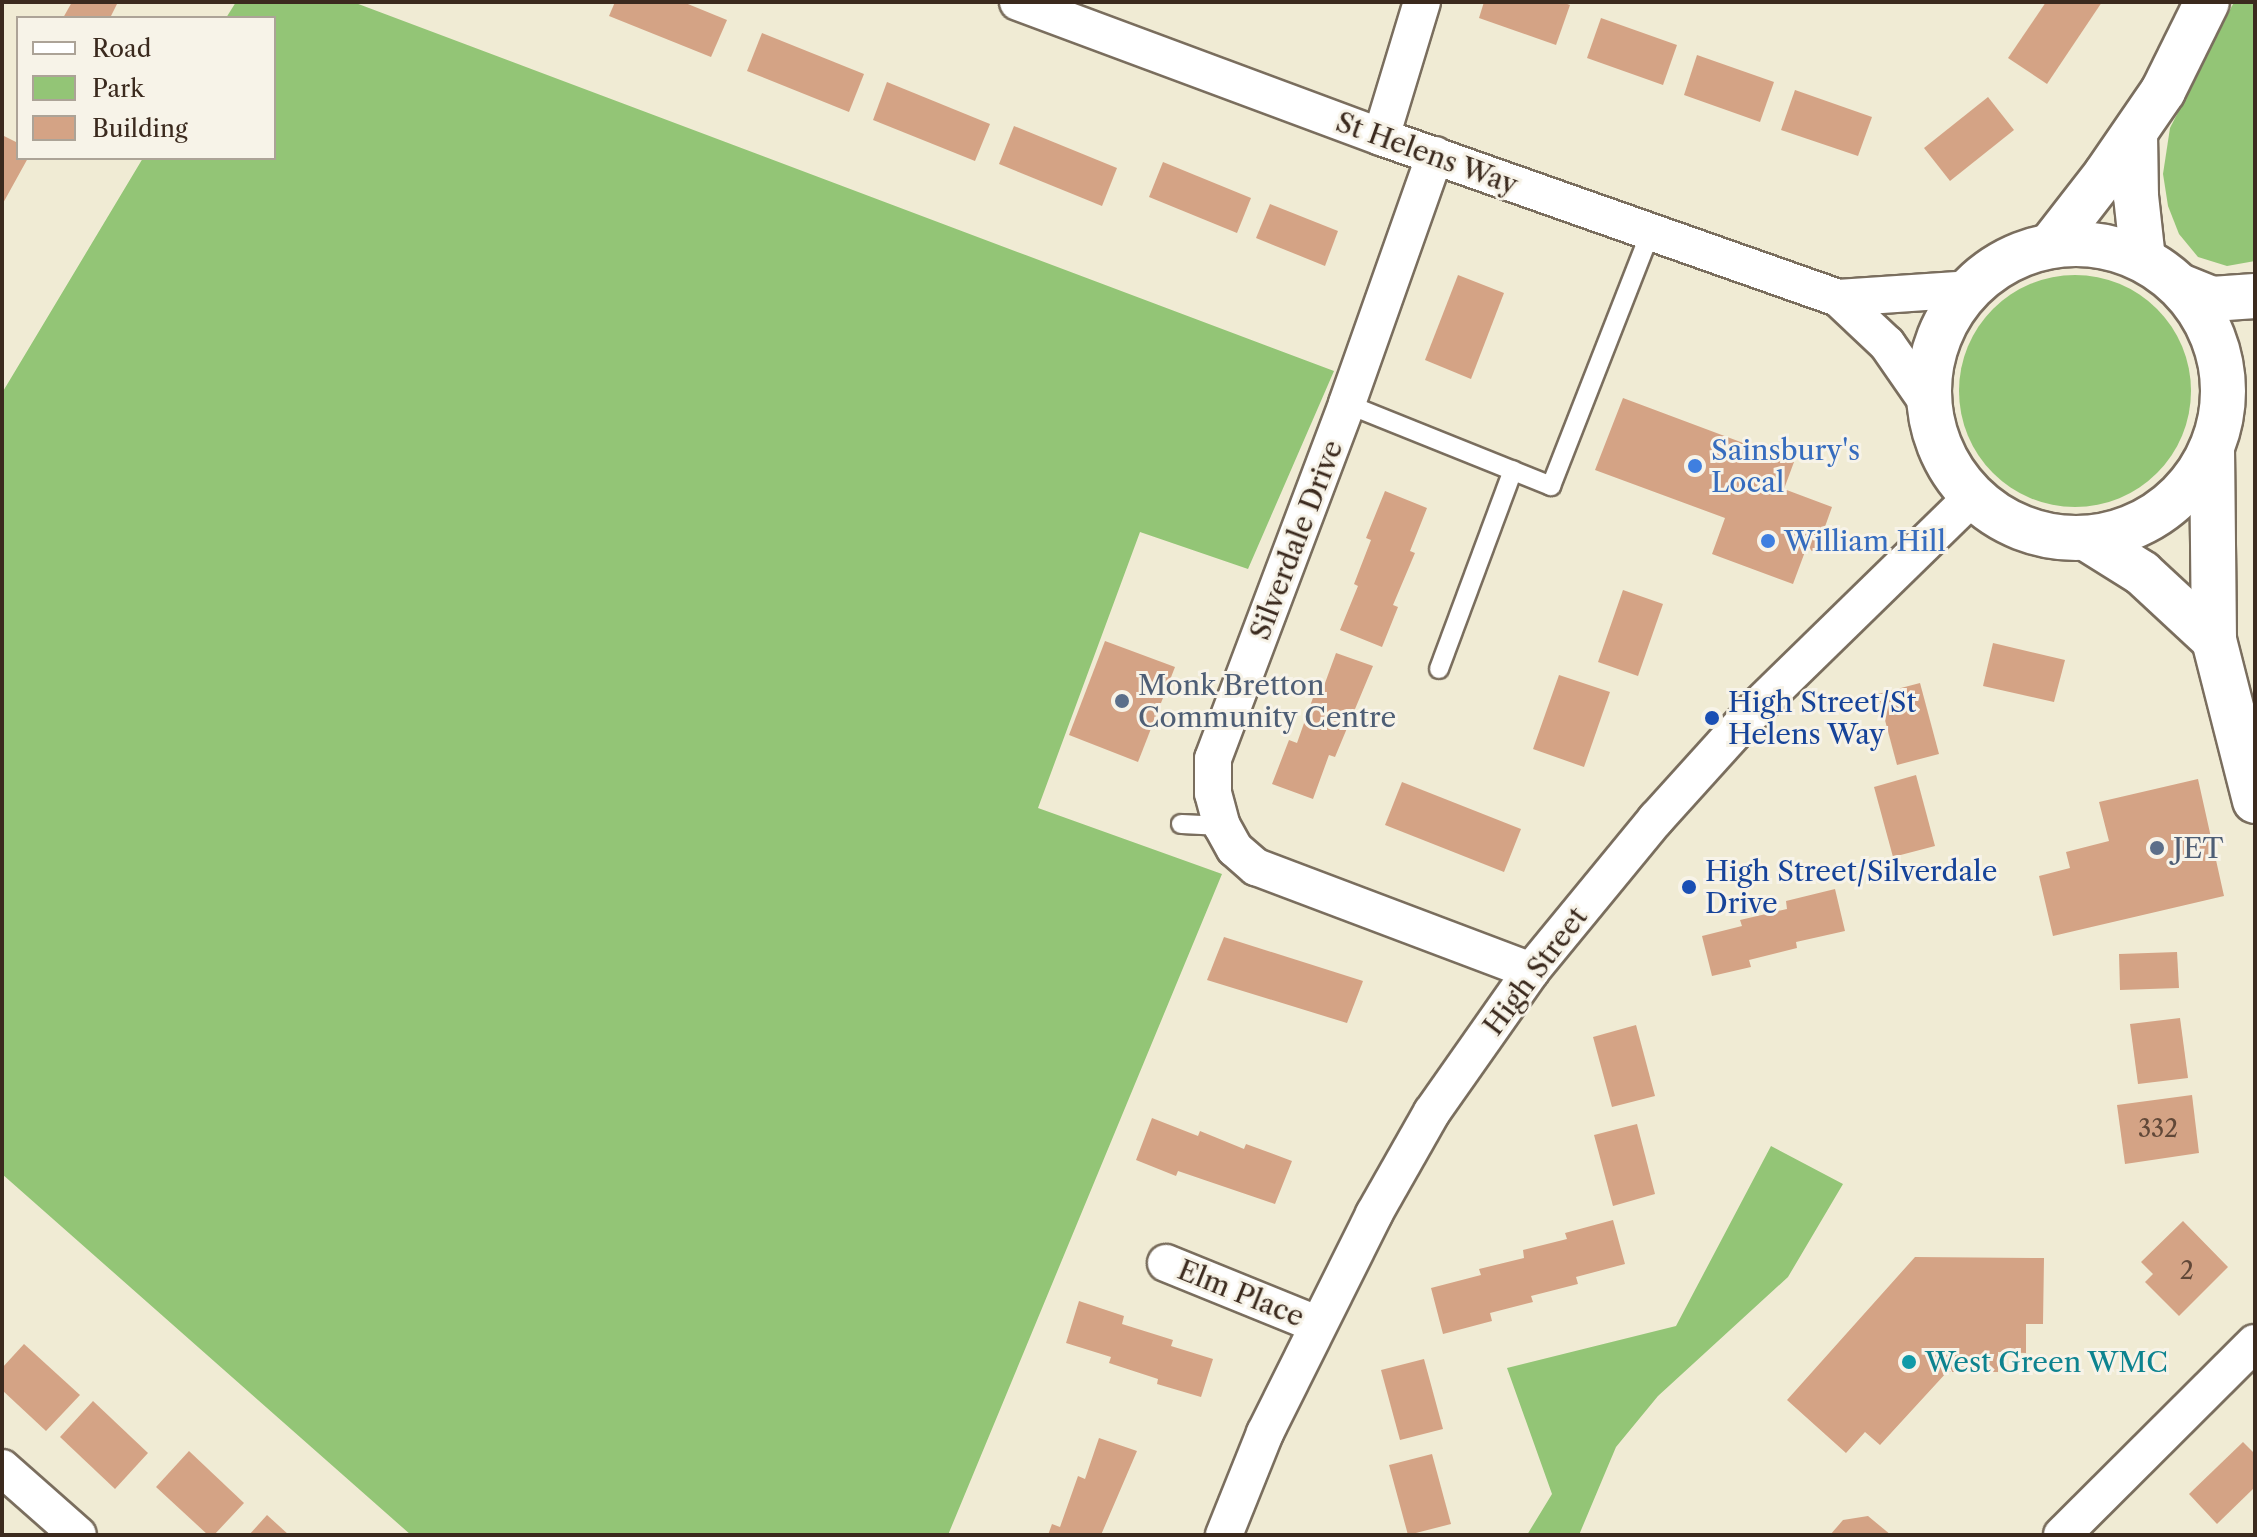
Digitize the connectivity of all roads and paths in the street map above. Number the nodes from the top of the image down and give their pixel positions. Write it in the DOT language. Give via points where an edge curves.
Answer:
graph roads {
  1 [pos="1018,2"];
  2 [pos="1422,2"];
  3 [pos="2207,2"];
  4 [pos="2135,134"];
  5 [pos="1381,137"];
  6 [pos="1435,155"];
  7 [pos="1650,233"];
  8 [pos="2051,245"];
  9 [pos="2143,259"];
  10 [pos="2182,287"];
  11 [pos="1969,289"];
  12 [pos="2255,296"];
  13 [pos="1838,298"];
  14 [pos="2255,369"];
  15 [pos="1928,403"];
  16 [pos="1347,404"];
  17 [pos="2217,432"];
  18 [pos="1513,470"];
  19 [pos="1972,497"];
  20 [pos="2086,538"];
  21 [pos="2214,640"];
  22 [pos="1439,669"];
  23 [pos="2255,801"];
  24 [pos="1181,824"];
  25 [pos="1222,826"];
  26 [pos="1531,971"];
  27 [pos="1166,1263"];
  28 [pos="1316,1324"];
  29 [pos="2255,1343"];
  30 [pos="2,1468"];
  31 [pos="78,1535"];
  32 [pos="1224,1535"];
  33 [pos="2062,1535"];
  1 -- 5 [label="street, St Helens Way"];
  2 -- 5 [label="street"];
  3 -- 4 [label="street"];
  4 -- 8 [label="street"];
  4 -- 9 [label="street"];
  5 -- 6 [label="street, St Helens Way"];
  6 -- 7 [label="street, St Helens Way"];
  6 -- 16 [label="street, Silverdale Drive"];
  7 -- 13 [label="street, St Helens Way"];
  7 -- 18 [label="lane" via="1551,486"];
  8 -- 9 [label="street" via="2098,244"];
  8 -- 11 [label="street" via="1993,268"];
  9 -- 10 [label="street"];
  10 -- 12 [label="street" via="2212,299"];
  10 -- 17 [label="street" via="2203,314 2217,346 2223,380"];
  11 -- 13 [label="street, St Helens Way"];
  11 -- 15 [label="street" via="1936,342"];
  13 -- 15 [label="street, St Helens Way" via="1887,344"];
  14 -- 17 [label="street"];
  15 -- 19 [label="street" via="1935,438"];
  16 -- 18 [label="lane"];
  16 -- 25 [label="street, Silverdale Drive" via="1213,759 1213,793"];
  17 -- 20 [label="street" via="2191,483 2161,511 2125,530"];
  17 -- 21 [label="street"];
  18 -- 22 [label="lane"];
  19 -- 20 [label="street" via="2029,531"];
  19 -- 26 [label="street, High Street" via="1758,706"];
  20 -- 21 [label="street" via="2142,573"];
  21 -- 23 [label="street"];
  24 -- 25 [label="lane"];
  25 -- 26 [label="street, Silverdale Drive" via="1235,849 1256,867"];
  26 -- 28 [label="street, High Street" via="1432,1112"];
  27 -- 28 [label="street, Elm Place"];
  28 -- 32 [label="street, High Street"];
  29 -- 33 [label="street"];
  30 -- 31 [label="street"];
}
